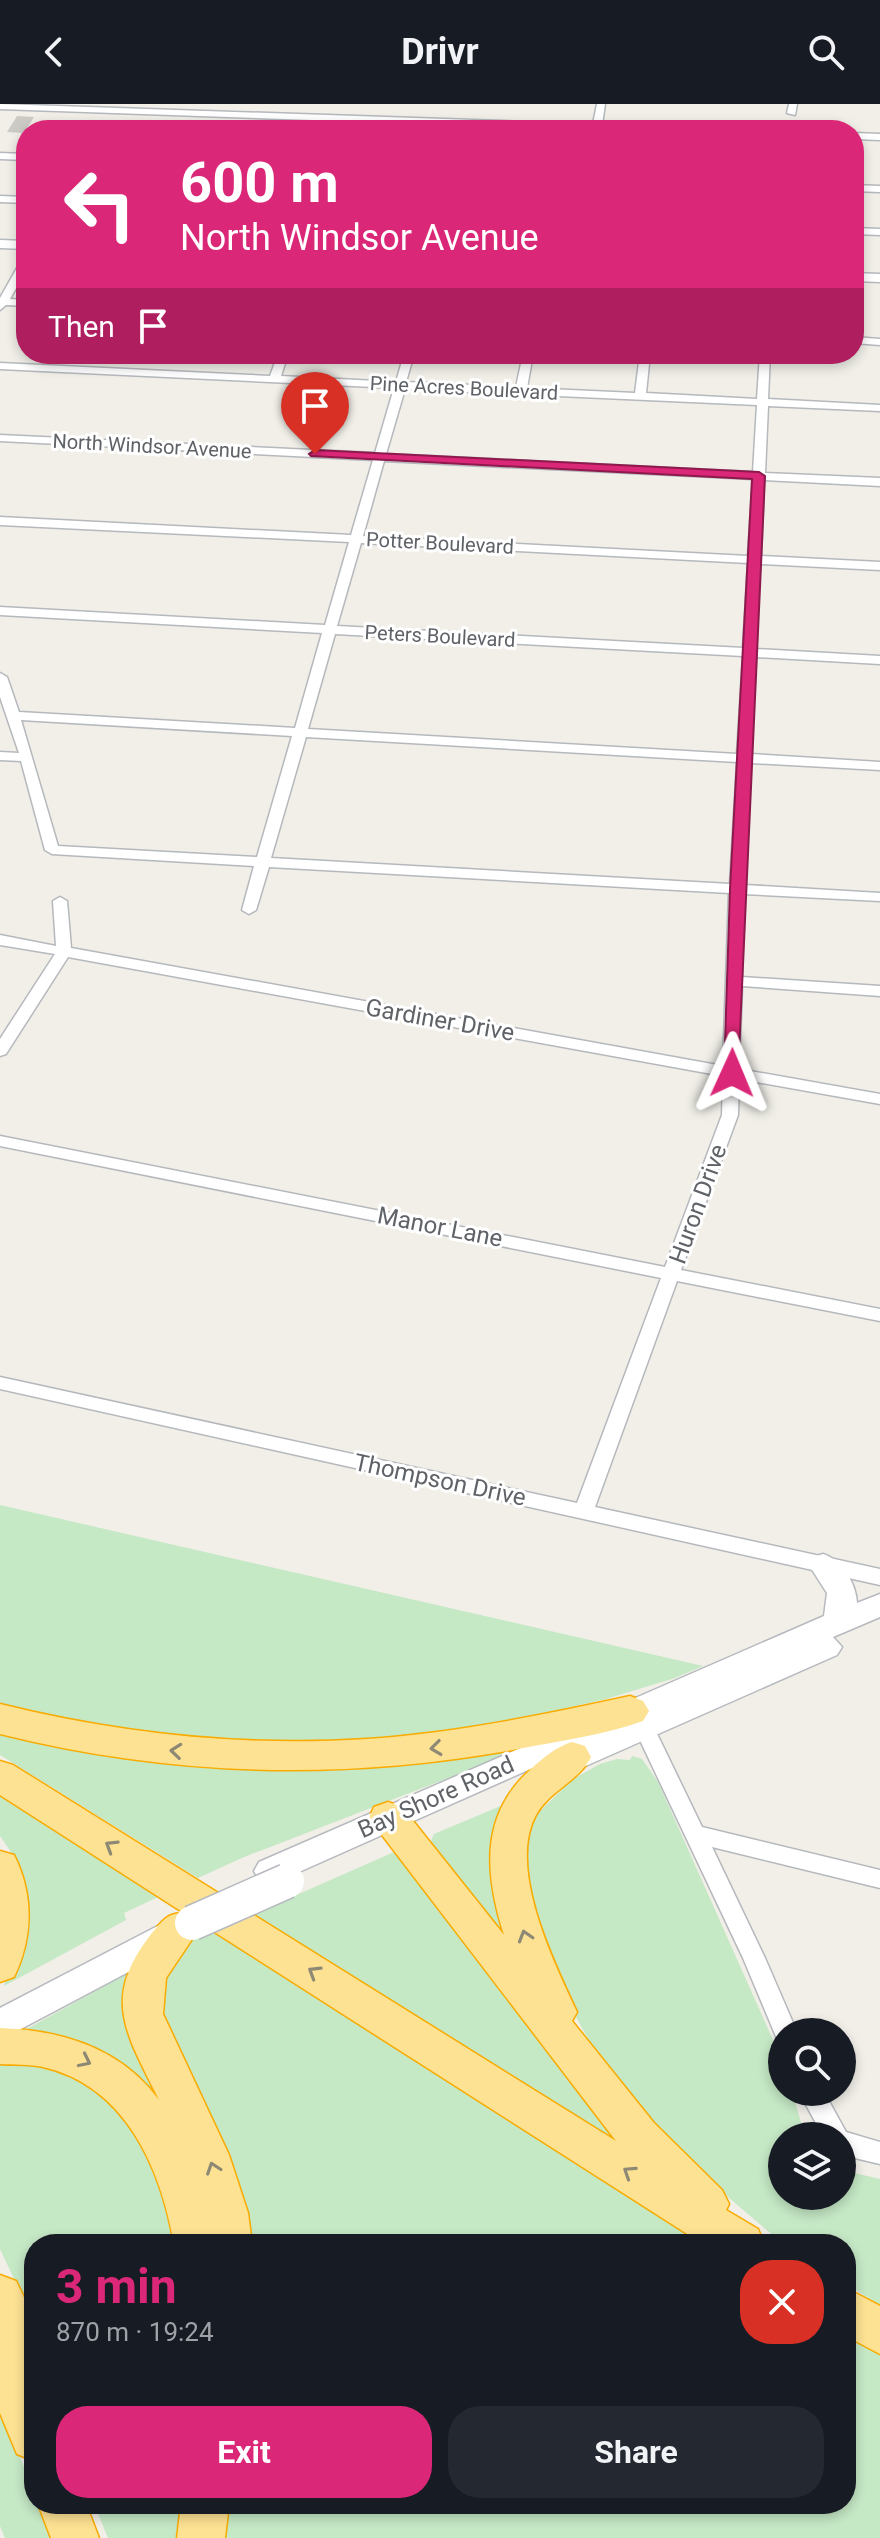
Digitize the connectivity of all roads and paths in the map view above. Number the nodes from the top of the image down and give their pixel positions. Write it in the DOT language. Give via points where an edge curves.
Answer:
graph roads {
  1 [pos="0,106"];
  2 [pos="258,120"];
  3 [pos="16,278"];
  4 [pos="1,304"];
  5 [pos="279,364"];
  6 [pos="406,364"];
  7 [pos="526,364"];
  8 [pos="644,364"];
  9 [pos="765,364"];
  10 [pos="0,366"];
  11 [pos="274,379"];
  12 [pos="400,385"];
  13 [pos="521,391"];
  14 [pos="640,396"];
  15 [pos="764,402"];
  16 [pos="880,408"];
  17 [pos="0,438"];
  18 [pos="378,457"];
  19 [pos="759,476"];
  20 [pos="880,482"];
  21 [pos="0,521"];
  22 [pos="355,539"];
  23 [pos="754,560"];
  24 [pos="880,566"];
  25 [pos="0,611"];
  26 [pos="329,630"];
  27 [pos="749,653"];
  28 [pos="880,660"];
  29 [pos="1,679"];
  30 [pos="14,716"];
  31 [pos="302,733"];
  32 [pos="0,756"];
  33 [pos="27,757"];
  34 [pos="744,757"];
  35 [pos="880,766"];
  36 [pos="264,863"];
  37 [pos="737,889"];
  38 [pos="880,897"];
  39 [pos="60,901"];
  40 [pos="249,910"];
  41 [pos="0,940"];
  42 [pos="64,952"];
  43 [pos="735,981"];
  44 [pos="880,991"];
  45 [pos="0,1051"];
  46 [pos="732,1073"];
  47 [pos="880,1099"];
  48 [pos="0,1141"];
  49 [pos="672,1273"];
  50 [pos="880,1315"];
  51 [pos="0,1383"];
  52 [pos="583,1512"];
  53 [pos="823,1565"];
  54 [pos="880,1577"];
  55 [pos="880,1605"];
  56 [pos="835,1624"];
  57 [pos="880,1624"];
  58 [pos="636,1715"];
  59 [pos="0,1719"];
  60 [pos="572,1757"];
  61 [pos="0,1776"];
  62 [pos="393,1825"];
  63 [pos="694,1834"];
  64 [pos="0,1867"];
  65 [pos="880,1879"];
  66 [pos="183,1921"];
  67 [pos="0,1965"];
  68 [pos="0,2006"];
  69 [pos="779,2018"];
  70 [pos="0,2025"];
  71 [pos="0,2046"];
  72 [pos="578,2058"];
  73 [pos="856,2148"];
  74 [pos="880,2153"];
  75 [pos="194,2234"];
  76 [pos="229,2234"];
  77 [pos="726,2234"];
  78 [pos="740,2234"];
  79 [pos="0,2296"];
  80 [pos="856,2316"];
  81 [pos="880,2332"];
  82 [pos="24,2347"];
  83 [pos="0,2359"];
  84 [pos="24,2415"];
  85 [pos="66,2514"];
  86 [pos="204,2514"];
  87 [pos="75,2538"];
  88 [pos="201,2538"];
  1 -- 2 [label="street"];
  3 -- 4 [label="street"];
  5 -- 11 [label="street"];
  6 -- 12 [label="street"];
  7 -- 13 [label="street"];
  8 -- 14 [label="street"];
  9 -- 15 [label="street, Huron Drive"];
  10 -- 11 [label="street, Pine Acres Boulevard" via="123,367"];
  11 -- 12 [label="street, Pine Acres Boulevard"];
  12 -- 13 [label="street, Pine Acres Boulevard"];
  12 -- 18 [label="street"];
  13 -- 14 [label="street, Pine Acres Boulevard"];
  14 -- 15 [label="street, Pine Acres Boulevard"];
  15 -- 16 [label="street, Pine Acres Boulevard"];
  15 -- 19 [label="street, Huron Drive"];
  17 -- 18 [label="street, North Windsor Avenue"];
  18 -- 19 [label="street, North Windsor Avenue"];
  18 -- 22 [label="street"];
  19 -- 20 [label="street, North Windsor Avenue"];
  19 -- 23 [label="street, Huron Drive"];
  21 -- 22 [label="street, Potter Boulevard"];
  22 -- 23 [label="street, Potter Boulevard"];
  22 -- 26 [label="street"];
  23 -- 24 [label="street, Potter Boulevard"];
  23 -- 27 [label="street, Huron Drive"];
  25 -- 26 [label="street, Peters Boulevard"];
  26 -- 27 [label="street, Peters Boulevard"];
  26 -- 31 [label="street"];
  27 -- 28 [label="street, Peters Boulevard"];
  27 -- 34 [label="street, Huron Drive"];
  29 -- 30 [label="street"];
  30 -- 31 [label="street"];
  30 -- 33 [label="street"];
  31 -- 34 [label="street"];
  31 -- 36 [label="street"];
  32 -- 33 [label="street"];
  33 -- 36 [label="street" via="52,850"];
  34 -- 35 [label="street"];
  34 -- 37 [label="street, Huron Drive"];
  36 -- 37 [label="street"];
  36 -- 40 [label="street"];
  37 -- 38 [label="street"];
  37 -- 43 [label="street, Huron Drive"];
  39 -- 42 [label="street"];
  41 -- 42 [label="street, Gardiner Drive"];
  42 -- 45 [label="street"];
  42 -- 46 [label="street, Gardiner Drive"];
  43 -- 44 [label="street"];
  43 -- 46 [label="street, Huron Drive"];
  46 -- 47 [label="street, Gardiner Drive"];
  46 -- 49 [label="street, Huron Drive" via="730,1115"];
  48 -- 49 [label="street, Manor Lane"];
  49 -- 50 [label="street, Manor Lane"];
  49 -- 52 [label="street, Huron Drive"];
  51 -- 52 [label="street, Thompson Drive"];
  52 -- 53 [label="street, Thompson Drive"];
  53 -- 54 [label="street, Thompson Drive"];
  53 -- 56 [label="main road" via="844,1596"];
  55 -- 56 [label="main road, Bay Shore Road"];
  56 -- 58 [label="main road, Bay Shore Road"];
  57 -- 58 [label="main road, Bay Shore Road"];
  58 -- 59 [label="highway, one-way" via="462,1744 318,1756 155,1749"];
  58 -- 60 [label="main road, Bay Shore Road"];
  58 -- 62 [label="main road, Bay Shore Road"];
  58 -- 63 [label="street"];
  60 -- 62 [label="main road, Bay Shore Road"];
  72 -- 60 [label="highway, one-way" via="527,1944 508,1848 519,1808"];
  77 -- 61 [label="highway, one-way"];
  62 -- 66 [label="main road, Bay Shore Road, bridge"];
  62 -- 72 [label="highway"];
  63 -- 65 [label="street"];
  63 -- 69 [label="street"];
  64 -- 67 [label="highway" via="11,1918"];
  66 -- 68 [label="main road, Bay Shore Road"];
  66 -- 70 [label="main road, Bay Shore Road"];
  76 -- 66 [label="highway, one-way" via="209,2158 142,2014 149,1968"];
  71 -- 75 [label="highway, one-way" via="34,2046 73,2055 126,2091 173,2159"];
  72 -- 78 [label="highway" via="653,2153"];
  73 -- 74 [label="street"];
  79 -- 82 [label="highway"];
  80 -- 81 [label="highway"];
  83 -- 84 [label="highway"];
  85 -- 87 [label="highway"];
  86 -- 88 [label="highway"];
}
